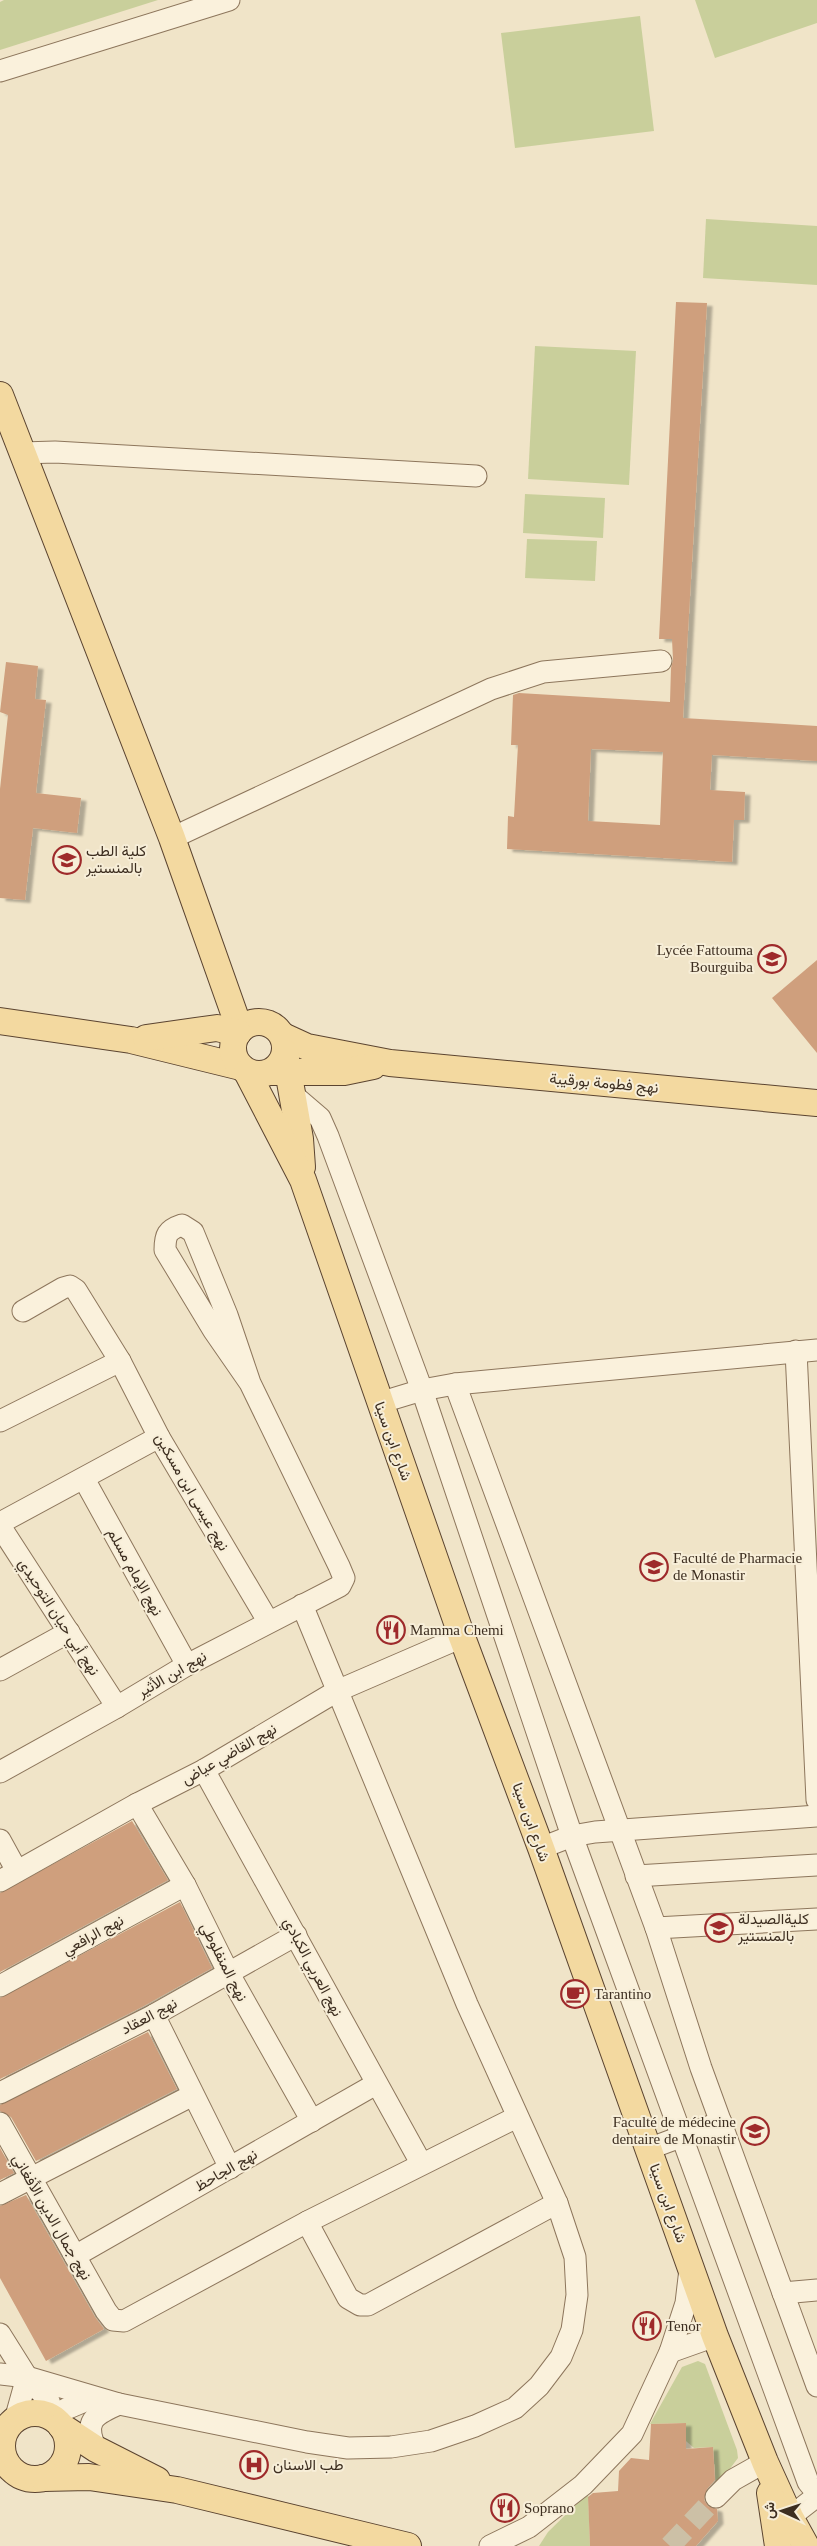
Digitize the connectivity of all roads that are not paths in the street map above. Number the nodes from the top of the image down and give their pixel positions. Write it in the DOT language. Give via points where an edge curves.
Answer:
graph roads {
  1 [pos="229,0"];
  2 [pos="0,71"];
  3 [pos="0,395"];
  4 [pos="22,453"];
  5 [pos="476,476"];
  6 [pos="660,661"];
  7 [pos="172,838"];
  8 [pos="216,956"];
  9 [pos="0,1021"];
  10 [pos="239,1032"];
  11 [pos="131,1040"];
  12 [pos="272,1061"];
  13 [pos="390,1063"];
  14 [pos="817,1103"];
  15 [pos="303,1180"];
  16 [pos="23,1311"];
  17 [pos="817,1350"];
  18 [pos="796,1351"];
  19 [pos="120,1361"];
  20 [pos="250,1383"];
  21 [pos="455,1384"];
  22 [pos="422,1390"];
  23 [pos="379,1403"];
  24 [pos="0,1421"];
  25 [pos="159,1437"];
  26 [pos="84,1479"];
  27 [pos="0,1524"];
  28 [pos="302,1605"];
  29 [pos="268,1621"];
  30 [pos="69,1632"];
  31 [pos="462,1637"];
  32 [pos="187,1665"];
  33 [pos="1,1666"];
  34 [pos="337,1691"];
  35 [pos="117,1708"];
  36 [pos="204,1770"];
  37 [pos="0,1772"];
  38 [pos="817,1800"];
  39 [pos="137,1804"];
  40 [pos="817,1816"];
  41 [pos="621,1830"];
  42 [pos="572,1836"];
  43 [pos="0,1840"];
  44 [pos="541,1848"];
  45 [pos="817,1866"];
  46 [pos="9,1876"];
  47 [pos="636,1876"];
  48 [pos="185,1885"];
  49 [pos="817,1919"];
  50 [pos="656,1928"];
  51 [pos="296,1935"];
  52 [pos="229,1974"];
  53 [pos="0,1986"];
  54 [pos="154,2015"];
  55 [pos="376,2084"];
  56 [pos="0,2093"];
  57 [pos="193,2095"];
  58 [pos="517,2117"];
  59 [pos="312,2121"];
  60 [pos="0,2122"];
  61 [pos="721,2122"];
  62 [pos="683,2136"];
  63 [pos="648,2149"];
  64 [pos="422,2163"];
  65 [pos="230,2168"];
  66 [pos="31,2178"];
  67 [pos="0,2194"];
  68 [pos="558,2203"];
  69 [pos="307,2222"];
  70 [pos="75,2256"];
  71 [pos="690,2264"];
  72 [pos="817,2290"];
  73 [pos="784,2293"];
  74 [pos="0,2334"];
  75 [pos="715,2336"];
  76 [pos="670,2352"];
  77 [pos="0,2374"];
  78 [pos="26,2377"];
  79 [pos="817,2386"];
  80 [pos="92,2398"];
  81 [pos="119,2404"];
  82 [pos="57,2422"];
  83 [pos="9,2423"];
  84 [pos="96,2449"];
  85 [pos="765,2462"];
  86 [pos="7,2468"];
  87 [pos="44,2478"];
  88 [pos="177,2490"];
  89 [pos="817,2494"];
  90 [pos="716,2497"];
  91 [pos="790,2517"];
  92 [pos="526,2536"];
  93 [pos="408,2546"];
  94 [pos="490,2546"];
  95 [pos="778,2546"];
  96 [pos="806,2546"];
  1 -- 2 [label="street"];
  3 -- 4 [label="main road"];
  4 -- 5 [label="street" via="55,452"];
  4 -- 7 [label="main road"];
  6 -- 7 [label="street" via="543,672 491,689"];
  7 -- 8 [label="main road"];
  8 -- 10 [label="main road"];
  8 -- 12 [label="main road" via="249,1006"];
  9 -- 11 [label="main road"];
  10 -- 11 [label="main road" via="217,1028"];
  10 -- 12 [label="main road" via="248,1025"];
  10 -- 12 [label="main road" via="233,1047 236,1061"];
  11 -- 12 [label="main road"];
  12 -- 13 [label="main road, نهج فطومة بورقيبة" via="344,1072"];
  12 -- 13 [label="main road, نهج فطومة بورقيبة" via="307,1047"];
  12 -- 15 [label="main road"];
  12 -- 15 [label="main road" via="300,1139"];
  12 -- 22 [label="street" via="320,1118"];
  13 -- 14 [label="main road, نهج فطومة بورقيبة"];
  15 -- 23 [label="main road, شارع ابن سينا"];
  16 -- 19 [label="street, نهج عيسى ابن مسكين" via="70,1286 76,1290"];
  17 -- 18 [label="street"];
  18 -- 21 [label="street"];
  18 -- 38 [label="street"];
  19 -- 24 [label="street"];
  19 -- 25 [label="street, نهج عيسى ابن مسكين"];
  20 -- 20 [label="street" via="165,1250 165,1236 170,1229 182,1225 193,1232"];
  20 -- 28 [label="street, نهج ابن الأثير" via="344,1578 340,1586"];
  21 -- 22 [label="street"];
  21 -- 41 [label="street"];
  22 -- 23 [label="street"];
  22 -- 42 [label="street"];
  23 -- 31 [label="main road, شارع ابن سينا"];
  25 -- 26 [label="street"];
  25 -- 29 [label="street, نهج عيسى ابن مسكين"];
  26 -- 27 [label="street"];
  26 -- 32 [label="street, نهج الإمام مسلم"];
  27 -- 30 [label="street, نهج أبي حيان التوحيدي"];
  28 -- 29 [label="street, نهج ابن الأثير"];
  28 -- 34 [label="street"];
  29 -- 32 [label="street, نهج ابن الأثير"];
  30 -- 33 [label="street"];
  30 -- 35 [label="street, نهج أبي حيان التوحيدي"];
  31 -- 34 [label="street, نهج القاضي عياض"];
  31 -- 44 [label="main road, شارع ابن سينا"];
  32 -- 35 [label="street, نهج ابن الأثير"];
  34 -- 36 [label="street, نهج القاضي عياض"];
  34 -- 58 [label="street"];
  35 -- 37 [label="street, نهج ابن الأثير"];
  36 -- 39 [label="street, نهج القاضي عياض"];
  36 -- 51 [label="street, نهج العربي الكبادي"];
  39 -- 46 [label="street, نهج القاضي عياض"];
  39 -- 48 [label="street, نهج المنفلوطي"];
  40 -- 41 [label="street"];
  41 -- 42 [label="street"];
  41 -- 47 [label="street"];
  42 -- 44 [label="street"];
  42 -- 62 [label="street"];
  43 -- 46 [label="street"];
  44 -- 63 [label="main road, شارع ابن سينا"];
  45 -- 47 [label="street"];
  47 -- 50 [label="street"];
  48 -- 52 [label="street, نهج المنفلوطي"];
  48 -- 53 [label="street, نهج الرافعي"];
  49 -- 50 [label="street"];
  50 -- 61 [label="street"];
  51 -- 52 [label="street, نهج العقاد"];
  51 -- 55 [label="street, نهج العربي الكبادي"];
  52 -- 54 [label="street, نهج العقاد"];
  52 -- 59 [label="street, نهج المنفلوطي"];
  54 -- 56 [label="street, نهج العقاد"];
  54 -- 57 [label="street"];
  55 -- 59 [label="street, نهج الجاحظ"];
  55 -- 64 [label="street, نهج العربي الكبادي"];
  57 -- 65 [label="street"];
  57 -- 66 [label="street"];
  58 -- 64 [label="street"];
  58 -- 68 [label="street"];
  59 -- 65 [label="street, نهج الجاحظ"];
  60 -- 66 [label="street, نهج جمال الدين الأفغاني"];
  61 -- 62 [label="street"];
  61 -- 73 [label="street"];
  62 -- 63 [label="street"];
  62 -- 89 [label="street" via="808,2482"];
  63 -- 71 [label="main road, شارع ابن سينا"];
  64 -- 69 [label="street"];
  65 -- 70 [label="street, نهج الجاحظ"];
  66 -- 67 [label="street"];
  66 -- 70 [label="street, نهج جمال الدين الأفغاني"];
  68 -- 69 [label="street" via="368,2305 353,2303 348,2298"];
  68 -- 81 [label="street" via="575,2257 577,2295 572,2330 561,2357 539,2386 514,2408 431,2441 391,2448 348,2448"];
  69 -- 70 [label="street, نهج جمال الدين الأفغاني" via="130,2320 119,2322 109,2316"];
  71 -- 75 [label="main road, شارع ابن سينا"];
  71 -- 76 [label="street" via="686,2303"];
  72 -- 73 [label="street"];
  73 -- 79 [label="street"];
  74 -- 78 [label="street"];
  75 -- 76 [label="street"];
  75 -- 85 [label="main road, شارع ابن سينا"];
  76 -- 92 [label="street" via="632,2434"];
  77 -- 78 [label="street"];
  78 -- 80 [label="street"];
  78 -- 82 [label="street" via="49,2401"];
  78 -- 83 [label="street"];
  80 -- 81 [label="street"];
  80 -- 82 [label="street" via="66,2409"];
  81 -- 84 [label="street" via="100,2412 91,2422 90,2436"];
  82 -- 83 [label="main road" via="33,2413"];
  82 -- 84 [label="main road"];
  82 -- 87 [label="main road" via="66,2435 66,2457 61,2466"];
  83 -- 86 [label="main road" via="3,2453"];
  84 -- 88 [label="main road"];
  85 -- 90 [label="street" via="733,2480"];
  85 -- 91 [label="main road, شارع ابن سينا"];
  85 -- 95 [label="main road, شارع ابن سينا"];
  86 -- 87 [label="main road" via="23,2477"];
  87 -- 88 [label="main road" via="89,2476"];
  88 -- 93 [label="main road"];
  89 -- 91 [label="street"];
  91 -- 96 [label="main road, شارع ابن سينا"];
  92 -- 94 [label="street"];
}
